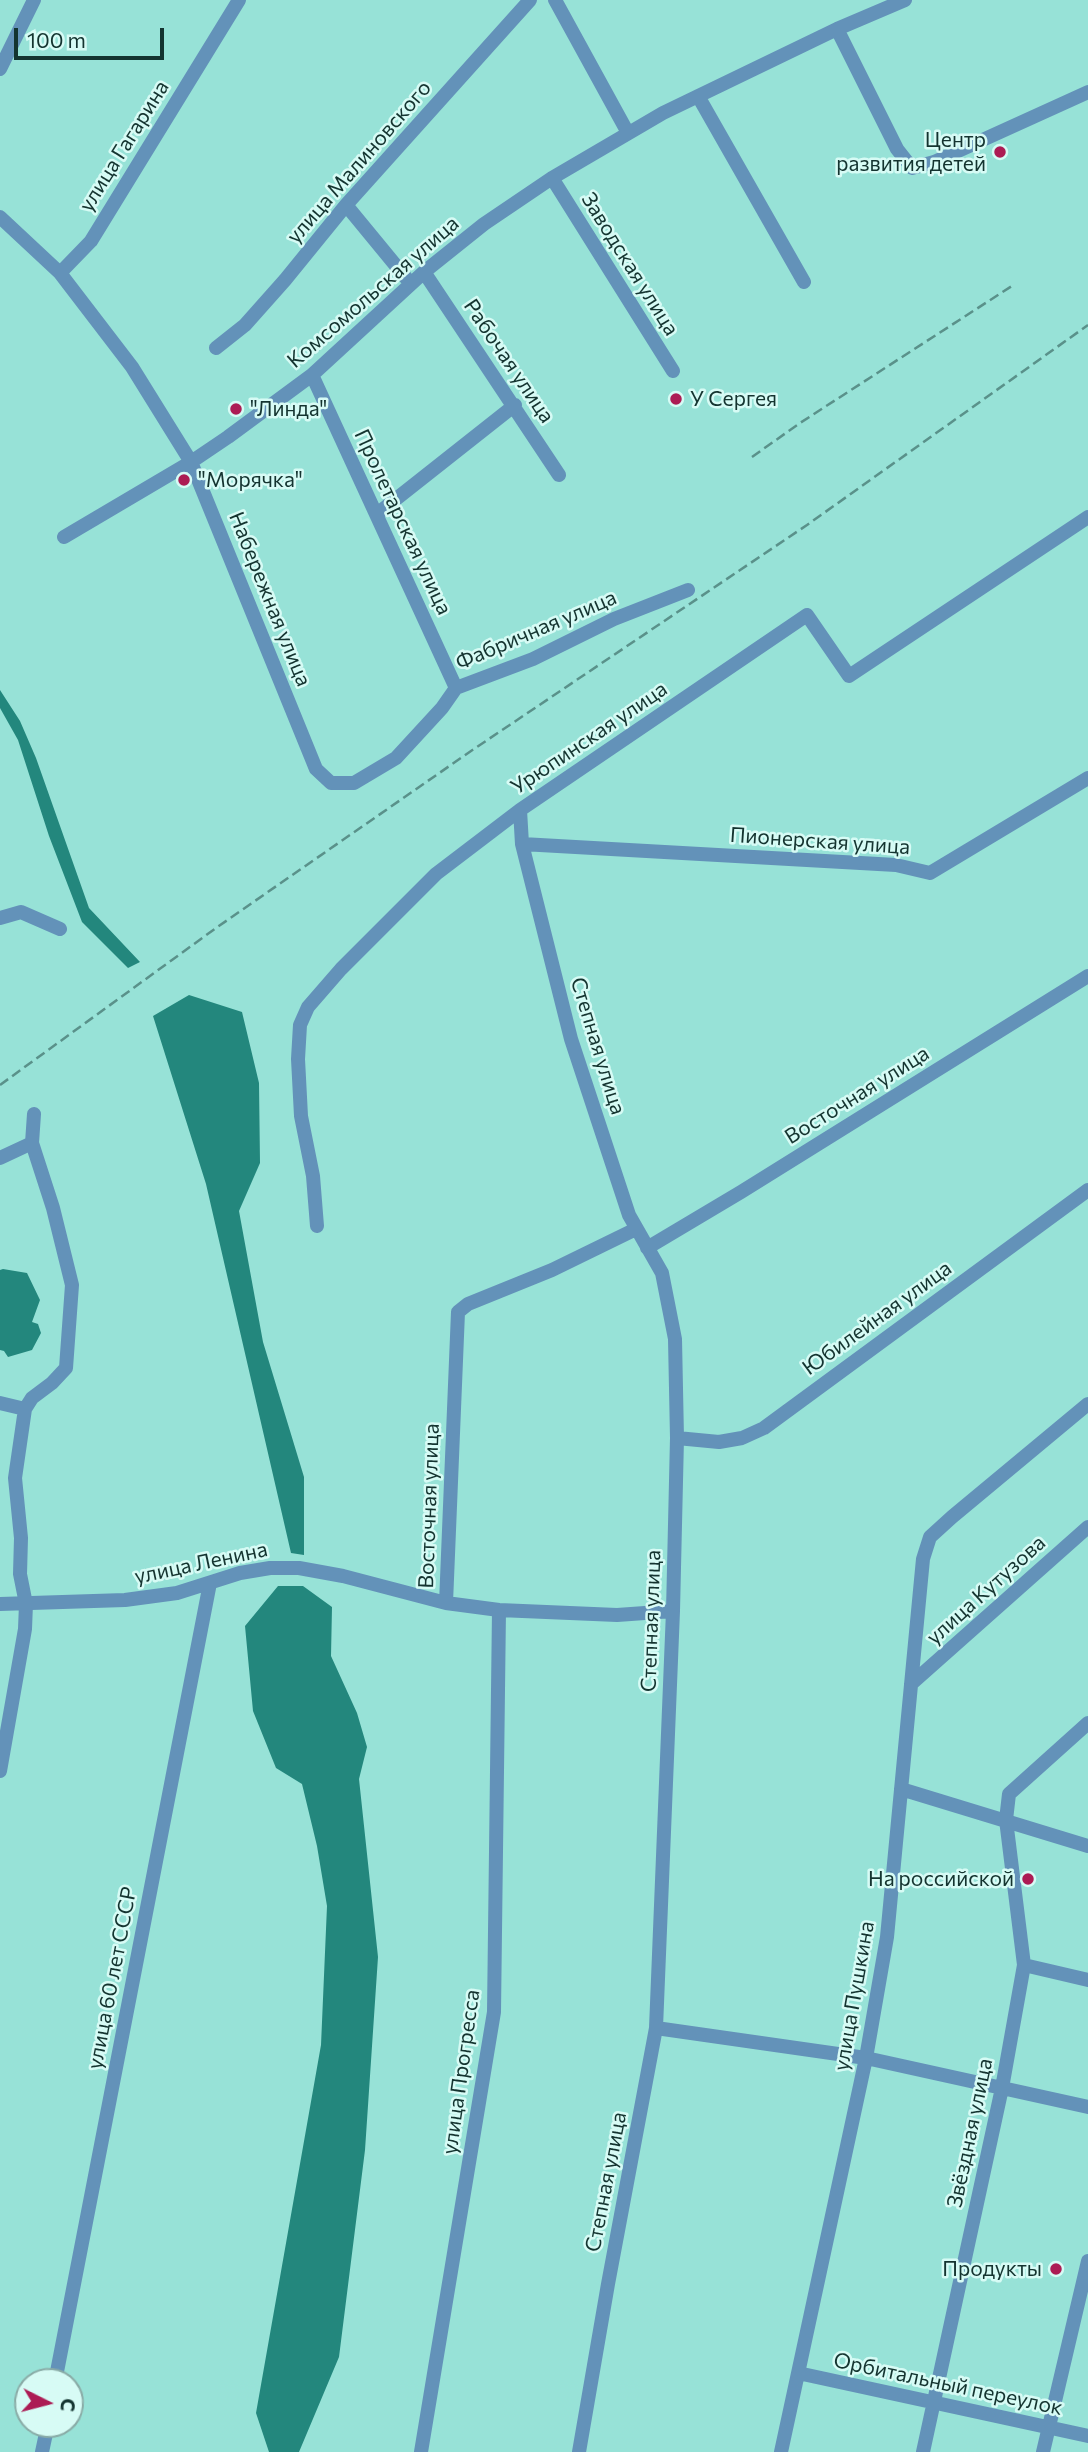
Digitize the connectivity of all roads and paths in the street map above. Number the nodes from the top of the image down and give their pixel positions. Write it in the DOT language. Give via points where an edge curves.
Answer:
graph roads {
  1 [pos="34,0"];
  2 [pos="239,0"];
  3 [pos="530,0"];
  4 [pos="555,0"];
  5 [pos="905,0"];
  6 [pos="837,29"];
  7 [pos="0,69"];
  8 [pos="1088,92"];
  9 [pos="698,96"];
  10 [pos="628,133"];
  11 [pos="552,178"];
  12 [pos="346,205"];
  13 [pos="0,216"];
  14 [pos="424,272"];
  15 [pos="60,273"];
  16 [pos="804,282"];
  17 [pos="411,284"];
  18 [pos="216,348"];
  19 [pos="673,371"];
  20 [pos="312,374"];
  21 [pos="515,405"];
  22 [pos="191,462"];
  23 [pos="559,475"];
  24 [pos="377,514"];
  25 [pos="1088,517"];
  26 [pos="64,537"];
  27 [pos="688,590"];
  28 [pos="456,688"];
  29 [pos="316,769"];
  30 [pos="1088,778"];
  31 [pos="520,810"];
  32 [pos="522,844"];
  33 [pos="0,918"];
  34 [pos="60,929"];
  35 [pos="1088,976"];
  36 [pos="34,1114"];
  37 [pos="32,1143"];
  38 [pos="0,1158"];
  39 [pos="1088,1190"];
  40 [pos="317,1226"];
  41 [pos="636,1229"];
  42 [pos="647,1248"];
  43 [pos="0,1403"];
  44 [pos="1088,1404"];
  45 [pos="25,1409"];
  46 [pos="677,1438"];
  47 [pos="1088,1527"];
  48 [pos="210,1583"];
  49 [pos="446,1603"];
  50 [pos="0,1604"];
  51 [pos="26,1604"];
  52 [pos="499,1610"];
  53 [pos="673,1611"];
  54 [pos="911,1684"];
  55 [pos="1088,1723"];
  56 [pos="0,1771"];
  57 [pos="901,1789"];
  58 [pos="1006,1820"];
  59 [pos="1088,1846"];
  60 [pos="1024,1965"];
  61 [pos="1088,1980"];
  62 [pos="656,2028"];
  63 [pos="866,2058"];
  64 [pos="1002,2088"];
  65 [pos="1088,2107"];
  66 [pos="1088,2262"];
  67 [pos="58,2368"];
  68 [pos="798,2373"];
  69 [pos="934,2403"];
  70 [pos="1049,2428"];
  71 [pos="1088,2436"];
  72 [pos="421,2452"];
  73 [pos="579,2452"];
  74 [pos="780,2452"];
  75 [pos="923,2452"];
  76 [pos="1043,2452"];
  1 -- 7 [label="street"];
  2 -- 15 [label="street, улица Гагарина" via="91,241"];
  3 -- 12 [label="street, улица Малиновского"];
  4 -- 10 [label="street"];
  5 -- 6 [label="street, Комсомольская улица"];
  6 -- 8 [label="street" via="897,149 912,168"];
  6 -- 9 [label="street, Комсомольская улица"];
  9 -- 10 [label="street, Комсомольская улица"];
  9 -- 16 [label="street"];
  10 -- 11 [label="street, Комсомольская улица"];
  11 -- 14 [label="street, Комсомольская улица"];
  11 -- 19 [label="street, Заводская улица"];
  12 -- 17 [label="street"];
  12 -- 18 [label="street, улица Малиновского" via="245,325"];
  13 -- 15 [label="street, Набережная улица"];
  14 -- 17 [label="street, Комсомольская улица"];
  14 -- 21 [label="street, Рабочая улица"];
  15 -- 22 [label="street, Набережная улица" via="132,367"];
  17 -- 20 [label="street, Комсомольская улица"];
  20 -- 22 [label="street, Комсомольская улица"];
  20 -- 24 [label="street, Пролетарская улица"];
  21 -- 23 [label="street, Рабочая улица"];
  21 -- 24 [label="street"];
  22 -- 26 [label="street, Комсомольская улица"];
  22 -- 29 [label="street, Набережная улица"];
  24 -- 28 [label="street, Пролетарская улица"];
  25 -- 31 [label="street, Урюпинская улица" via="849,676 807,615"];
  27 -- 28 [label="street, Фабричная улица"];
  28 -- 29 [label="street, Фабричная улица" via="396,758 354,783 331,783"];
  30 -- 32 [label="street, Пионерская улица" via="930,873 896,865"];
  31 -- 32 [label="street, Степная улица"];
  31 -- 40 [label="street, Урюпинская улица" via="436,874 308,1007 300,1025 298,1059"];
  32 -- 41 [label="street, Степная улица" via="571,1039"];
  33 -- 34 [label="street" via="21,912"];
  35 -- 42 [label="street, Восточная улица"];
  36 -- 37 [label="street"];
  37 -- 38 [label="street"];
  37 -- 45 [label="street" via="72,1285 66,1368"];
  39 -- 46 [label="street, Юбилейная улица" via="764,1428 719,1442"];
  41 -- 42 [label="street, Степная улица"];
  41 -- 49 [label="street, Восточная улица" via="458,1312"];
  42 -- 46 [label="street, Степная улица" via="662,1273 675,1339"];
  43 -- 45 [label="street"];
  44 -- 54 [label="street, улица Пушкина" via="930,1537 923,1559"];
  45 -- 51 [label="street" via="15,1478"];
  46 -- 53 [label="street, Степная улица"];
  47 -- 54 [label="street, улица Кутузова"];
  48 -- 49 [label="street, улица Ленина" via="240,1573 299,1568"];
  48 -- 51 [label="street, улица Ленина" via="125,1600"];
  48 -- 67 [label="street, улица 60 лет СССР"];
  49 -- 52 [label="street, улица Ленина"];
  50 -- 51 [label="street, улица Ленина"];
  51 -- 56 [label="street"];
  52 -- 53 [label="street, улица Ленина" via="617,1615"];
  52 -- 72 [label="street, улица Прогресса" via="494,2011"];
  53 -- 62 [label="street, Степная улица"];
  54 -- 57 [label="street, улица Пушкина"];
  55 -- 58 [label="street" via="1009,1794"];
  57 -- 58 [label="street"];
  57 -- 63 [label="street, улица Пушкина" via="887,1937"];
  58 -- 59 [label="street"];
  58 -- 60 [label="street, Звёздная улица"];
  60 -- 61 [label="street"];
  60 -- 64 [label="street, Звёздная улица"];
  62 -- 63 [label="street"];
  62 -- 73 [label="street, Степная улица"];
  63 -- 64 [label="street"];
  63 -- 68 [label="street, улица Пушкина"];
  64 -- 65 [label="street"];
  64 -- 69 [label="street, Звёздная улица"];
  66 -- 70 [label="street"];
  68 -- 69 [label="street, Орбитальный переулок"];
  68 -- 74 [label="street, улица Пушкина"];
  69 -- 70 [label="street, Орбитальный переулок"];
  69 -- 75 [label="street, Звёздная улица"];
  70 -- 71 [label="street, Орбитальный переулок"];
  70 -- 76 [label="street"];
}
